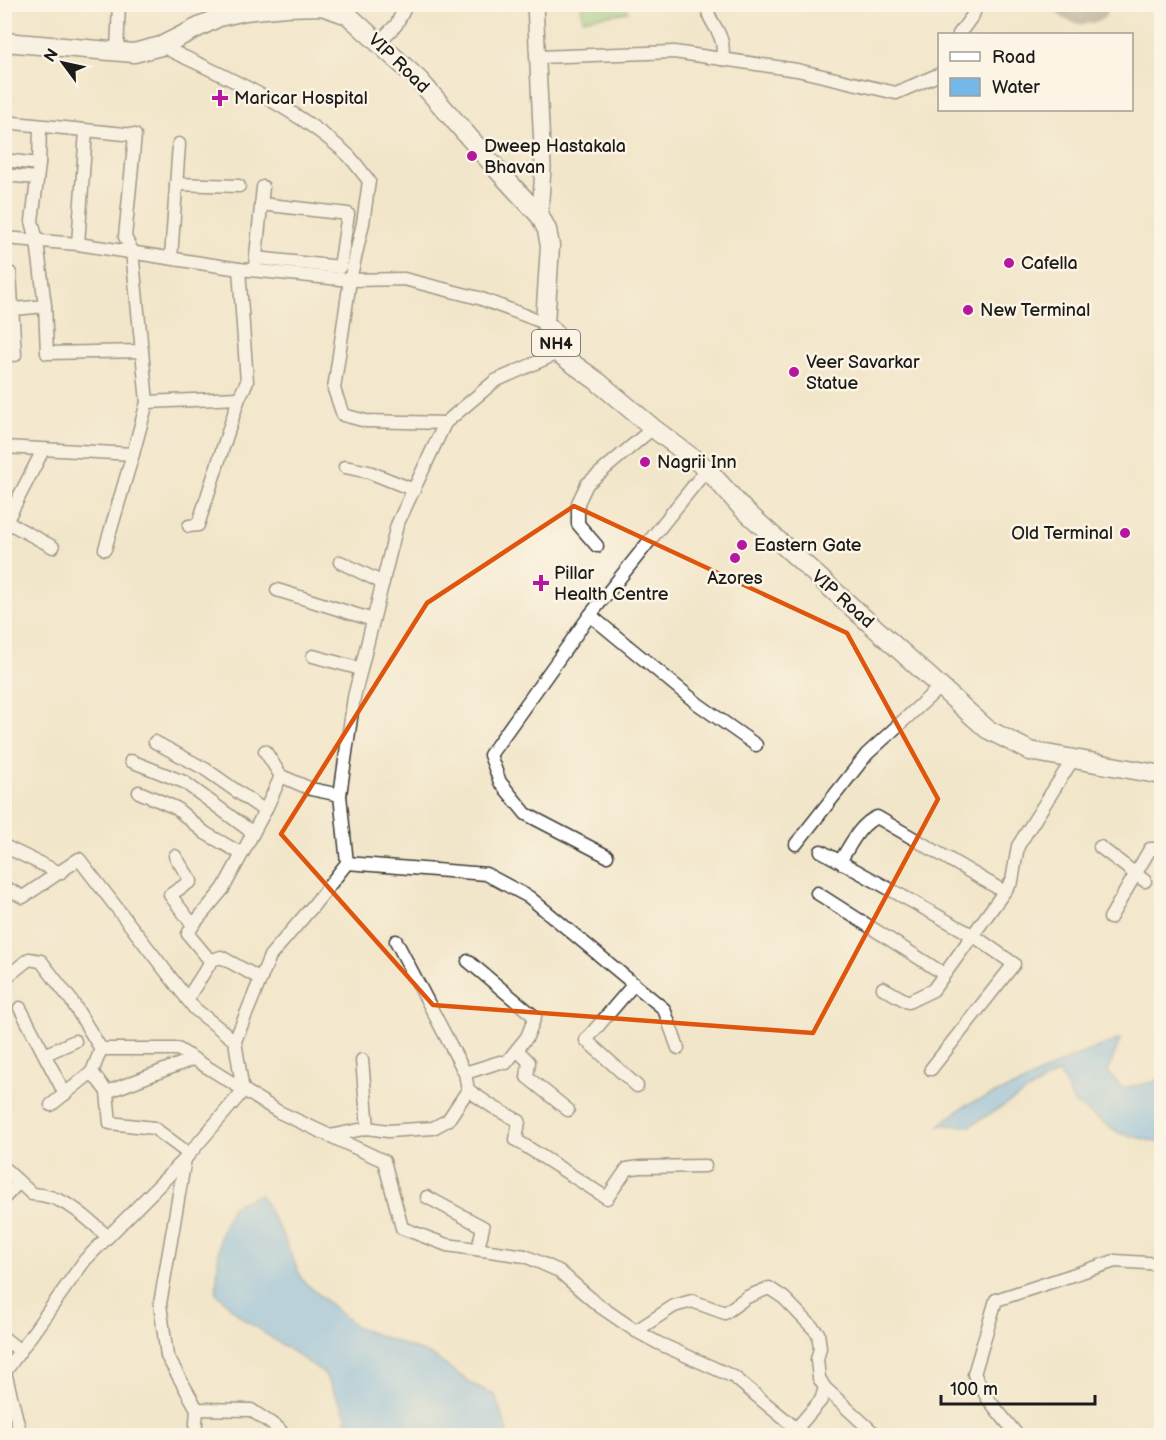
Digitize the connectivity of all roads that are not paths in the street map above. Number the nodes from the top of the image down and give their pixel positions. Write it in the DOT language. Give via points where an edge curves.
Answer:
graph roads {
  1 [pos="118,4"];
  2 [pos="407,4"];
  3 [pos="535,4"];
  4 [pos="707,4"];
  5 [pos="977,4"];
  6 [pos="959,33"];
  7 [pos="4,42"];
  8 [pos="379,42"];
  9 [pos="161,46"];
  10 [pos="117,52"];
  11 [pos="538,57"];
  12 [pos="722,59"];
  13 [pos="938,74"];
  14 [pos="4,122"];
  15 [pos="40,126"];
  16 [pos="86,131"];
  17 [pos="179,144"];
  18 [pos="4,160"];
  19 [pos="39,164"];
  20 [pos="4,175"];
  21 [pos="37,178"];
  22 [pos="176,184"];
  23 [pos="239,186"];
  24 [pos="263,187"];
  25 [pos="261,204"];
  26 [pos="540,216"];
  27 [pos="4,238"];
  28 [pos="37,241"];
  29 [pos="78,244"];
  30 [pos="132,251"];
  31 [pos="171,258"];
  32 [pos="255,264"];
  33 [pos="239,269"];
  34 [pos="10,273"];
  35 [pos="350,280"];
  36 [pos="45,306"];
  37 [pos="9,309"];
  38 [pos="546,323"];
  39 [pos="142,351"];
  40 [pos="558,353"];
  41 [pos="15,355"];
  42 [pos="239,398"];
  43 [pos="147,402"];
  44 [pos="445,423"];
  45 [pos="653,428"];
  46 [pos="4,447"];
  47 [pos="43,450"];
  48 [pos="133,454"];
  49 [pos="345,467"];
  50 [pos="707,469"];
  51 [pos="414,490"];
  52 [pos="6,524"];
  53 [pos="189,526"];
  54 [pos="597,546"];
  55 [pos="53,547"];
  56 [pos="105,549"];
  57 [pos="340,562"];
  58 [pos="383,583"];
  59 [pos="277,590"];
  60 [pos="590,615"];
  61 [pos="373,620"];
  62 [pos="313,656"];
  63 [pos="361,669"];
  64 [pos="940,687"];
  65 [pos="155,742"];
  66 [pos="756,745"];
  67 [pos="266,751"];
  68 [pos="1073,759"];
  69 [pos="130,761"];
  70 [pos="1161,775"];
  71 [pos="281,776"];
  72 [pos="139,792"];
  73 [pos="340,795"];
  74 [pos="265,811"];
  75 [pos="253,833"];
  76 [pos="796,844"];
  77 [pos="1161,845"];
  78 [pos="4,846"];
  79 [pos="1100,847"];
  80 [pos="821,851"];
  81 [pos="242,854"];
  82 [pos="175,856"];
  83 [pos="607,856"];
  84 [pos="347,863"];
  85 [pos="843,864"];
  86 [pos="60,873"];
  87 [pos="1140,878"];
  88 [pos="4,887"];
  89 [pos="1004,891"];
  90 [pos="817,893"];
  91 [pos="1110,918"];
  92 [pos="193,925"];
  93 [pos="974,936"];
  94 [pos="396,941"];
  95 [pos="212,960"];
  96 [pos="468,961"];
  97 [pos="944,974"];
  98 [pos="4,979"];
  99 [pos="261,979"];
  100 [pos="634,984"];
  101 [pos="884,988"];
  102 [pos="187,999"];
  103 [pos="20,1008"];
  104 [pos="75,1041"];
  105 [pos="235,1041"];
  106 [pos="678,1048"];
  107 [pos="101,1049"];
  108 [pos="516,1050"];
  109 [pos="46,1054"];
  110 [pos="194,1059"];
  111 [pos="362,1060"];
  112 [pos="931,1069"];
  113 [pos="92,1072"];
  114 [pos="465,1073"];
  115 [pos="637,1086"];
  116 [pos="468,1090"];
  117 [pos="243,1091"];
  118 [pos="107,1092"];
  119 [pos="65,1094"];
  120 [pos="51,1105"];
  121 [pos="568,1110"];
  122 [pos="368,1128"];
  123 [pos="330,1136"];
  124 [pos="187,1157"];
  125 [pos="705,1166"];
  126 [pos="6,1170"];
  127 [pos="19,1182"];
  128 [pos="427,1197"];
  129 [pos="4,1198"];
  130 [pos="108,1237"];
  131 [pos="478,1249"];
  132 [pos="1161,1264"];
  133 [pos="636,1330"];
  134 [pos="4,1338"];
  135 [pos="20,1351"];
  136 [pos="5,1372"];
  137 [pos="825,1388"];
  138 [pos="7,1389"];
  139 [pos="197,1408"];
  140 [pos="801,1432"];
  141 [pos="21,1436"];
  142 [pos="195,1436"];
  143 [pos="285,1436"];
  144 [pos="877,1436"];
  145 [pos="1018,1436"];
  1 -- 10 [label="street"];
  2 -- 8 [label="street" via="396,25"];
  3 -- 11 [label="main road, VIP Road"];
  4 -- 12 [label="street" via="721,35"];
  5 -- 6 [label="street" via="974,15"];
  7 -- 10 [label="highway, VIP Road / NH4"];
  8 -- 9 [label="highway, VIP Road / NH4" via="348,15 322,6 245,11 219,17"];
  8 -- 26 [label="highway, VIP Road / NH4" via="419,80"];
  9 -- 10 [label="highway, VIP Road / NH4" via="134,53"];
  9 -- 35 [label="street" via="263,95 349,157 369,182"];
  11 -- 12 [label="street" via="674,51"];
  11 -- 26 [label="main road, VIP Road" via="543,167"];
  12 -- 13 [label="street" via="797,70 896,93"];
  14 -- 15 [label="street"];
  15 -- 16 [label="street"];
  15 -- 19 [label="street"];
  16 -- 29 [label="street"];
  16 -- 30 [label="street" via="135,135 124,237"];
  17 -- 22 [label="street"];
  18 -- 19 [label="street"];
  19 -- 21 [label="street"];
  20 -- 21 [label="street"];
  21 -- 28 [label="street" via="32,221"];
  22 -- 23 [label="street"];
  22 -- 31 [label="street"];
  24 -- 25 [label="street"];
  25 -- 32 [label="street"];
  25 -- 32 [label="street" via="348,214 340,267"];
  26 -- 38 [label="highway, VIP Road / NH4" via="550,246"];
  27 -- 28 [label="street"];
  28 -- 29 [label="street"];
  28 -- 36 [label="street"];
  29 -- 30 [label="street"];
  30 -- 31 [label="street"];
  30 -- 39 [label="street"];
  31 -- 33 [label="street"];
  32 -- 33 [label="street"];
  32 -- 35 [label="street"];
  33 -- 42 [label="street" via="247,382"];
  34 -- 37 [label="street"];
  35 -- 38 [label="street" via="404,279 479,298"];
  35 -- 44 [label="street" via="334,389 343,415 366,421"];
  36 -- 37 [label="street"];
  36 -- 39 [label="street" via="47,353"];
  37 -- 41 [label="street"];
  38 -- 40 [label="highway, VIP Road / NH4" via="554,332"];
  39 -- 43 [label="street"];
  40 -- 44 [label="street" via="495,381"];
  40 -- 45 [label="highway, VIP Road / NH4"];
  42 -- 43 [label="street"];
  42 -- 53 [label="street" via="198,525"];
  43 -- 48 [label="street"];
  44 -- 51 [label="street"];
  45 -- 50 [label="highway, VIP Road / NH4"];
  45 -- 54 [label="street" via="587,484 578,502 578,524"];
  46 -- 47 [label="street"];
  47 -- 48 [label="street"];
  47 -- 52 [label="street"];
  48 -- 56 [label="street"];
  49 -- 51 [label="street"];
  50 -- 60 [label="street"];
  50 -- 64 [label="highway, VIP Road / NH4" via="742,508"];
  51 -- 58 [label="street" via="398,525"];
  52 -- 55 [label="street"];
  57 -- 58 [label="street"];
  58 -- 61 [label="street"];
  59 -- 61 [label="street"];
  60 -- 66 [label="street" via="698,704"];
  60 -- 83 [label="street" via="490,755 500,782 526,814"];
  61 -- 63 [label="street"];
  62 -- 63 [label="street"];
  63 -- 73 [label="street"];
  64 -- 68 [label="highway, VIP Road / NH4" via="987,729 1030,752"];
  64 -- 76 [label="street" via="867,754"];
  65 -- 74 [label="street" via="205,769"];
  67 -- 71 [label="street"];
  68 -- 70 [label="highway, VIP Road / NH4"];
  68 -- 89 [label="street" via="1018,846 1012,881"];
  69 -- 75 [label="street" via="184,782"];
  71 -- 73 [label="street" via="311,789"];
  71 -- 74 [label="street"];
  72 -- 81 [label="street" via="176,808 205,833"];
  73 -- 84 [label="street"];
  74 -- 75 [label="street"];
  75 -- 81 [label="street"];
  77 -- 87 [label="street" via="1159,849 1150,849"];
  78 -- 86 [label="street"];
  79 -- 87 [label="street"];
  80 -- 85 [label="street"];
  81 -- 92 [label="street" via="223,889"];
  82 -- 92 [label="street" via="191,881 170,895"];
  84 -- 99 [label="street" via="270,956"];
  84 -- 100 [label="street" via="486,874 529,897"];
  85 -- 89 [label="street" via="842,858 858,834 868,821 877,817"];
  85 -- 93 [label="street"];
  86 -- 88 [label="street" via="23,897"];
  86 -- 102 [label="street" via="79,859"];
  87 -- 91 [label="street"];
  89 -- 93 [label="street"];
  90 -- 97 [label="street"];
  92 -- 95 [label="street" via="188,934"];
  93 -- 97 [label="street"];
  93 -- 112 [label="street" via="1014,964"];
  94 -- 114 [label="street"];
  95 -- 99 [label="street" via="220,957"];
  95 -- 102 [label="street"];
  96 -- 108 [label="street" via="535,1017 527,1037"];
  97 -- 101 [label="street" via="933,990 908,1002"];
  98 -- 107 [label="street" via="29,959 41,961"];
  99 -- 105 [label="street"];
  100 -- 106 [label="street" via="664,1009"];
  100 -- 115 [label="street" via="586,1040"];
  102 -- 105 [label="street"];
  103 -- 109 [label="street"];
  104 -- 109 [label="street"];
  105 -- 117 [label="street"];
  107 -- 110 [label="street" via="178,1049"];
  107 -- 113 [label="street"];
  108 -- 114 [label="street" via="506,1063"];
  108 -- 121 [label="street" via="529,1062 527,1077"];
  109 -- 119 [label="street"];
  110 -- 117 [label="street"];
  110 -- 118 [label="street"];
  111 -- 122 [label="street"];
  113 -- 118 [label="street"];
  113 -- 119 [label="street"];
  114 -- 116 [label="street"];
  116 -- 122 [label="street" via="448,1120 432,1128"];
  116 -- 125 [label="street" via="519,1121 516,1140 607,1198 627,1169"];
  117 -- 123 [label="street"];
  117 -- 124 [label="street"];
  118 -- 124 [label="street" via="110,1123 154,1128"];
  119 -- 120 [label="street"];
  122 -- 123 [label="street"];
  123 -- 131 [label="street" via="384,1161 402,1228 447,1245"];
  124 -- 130 [label="street"];
  124 -- 139 [label="street" via="160,1304 166,1356"];
  126 -- 127 [label="street"];
  127 -- 129 [label="street"];
  127 -- 130 [label="street" via="32,1194 44,1194 72,1206"];
  128 -- 131 [label="street" via="483,1227"];
  130 -- 135 [label="street" via="85,1260"];
  131 -- 133 [label="street" via="525,1256 559,1271 598,1305"];
  132 -- 145 [label="street" via="1115,1261 996,1300 974,1374 988,1399"];
  133 -- 137 [label="street" via="674,1306 692,1301 725,1313 747,1297 769,1288 818,1333 819,1377"];
  133 -- 140 [label="street" via="734,1377"];
  134 -- 135 [label="street"];
  135 -- 136 [label="street"];
  136 -- 138 [label="street"];
  137 -- 140 [label="street"];
  137 -- 144 [label="street"];
  138 -- 141 [label="street"];
  139 -- 142 [label="street"];
  139 -- 143 [label="street" via="251,1410"];
}
